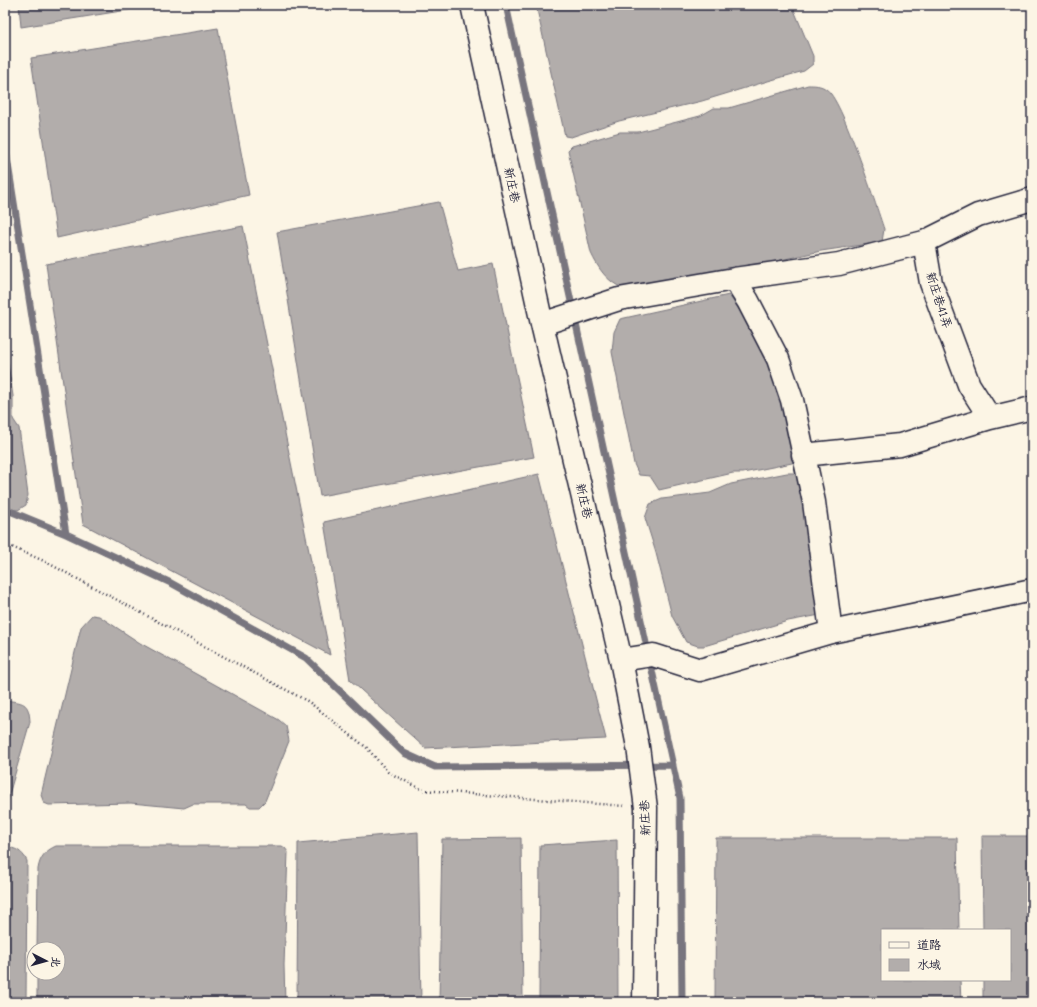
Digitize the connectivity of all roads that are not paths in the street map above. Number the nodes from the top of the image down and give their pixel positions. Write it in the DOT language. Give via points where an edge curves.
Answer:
graph roads {
  1 [pos="472,5"];
  2 [pos="1032,199"];
  3 [pos="924,242"];
  4 [pos="734,279"];
  5 [pos="542,324"];
  6 [pos="1032,408"];
  7 [pos="990,418"];
  8 [pos="803,455"];
  9 [pos="1032,590"];
  10 [pos="831,632"];
  11 [pos="621,660"];
  12 [pos="644,1002"];
  1 -- 5 [label="street, 新庄巷"];
  2 -- 3 [label="street" via="978,215"];
  3 -- 4 [label="street" via="839,264"];
  3 -- 7 [label="street, 新庄巷41弄" via="931,283 969,385"];
  4 -- 5 [label="street" via="619,299"];
  4 -- 8 [label="street" via="778,359 792,400"];
  5 -- 11 [label="street, 新庄巷"];
  6 -- 7 [label="street"];
  7 -- 8 [label="street" via="900,445"];
  8 -- 10 [label="street" via="814,502"];
  9 -- 10 [label="street"];
  10 -- 11 [label="street" via="700,670 653,655"];
  11 -- 12 [label="street, 新庄巷" via="638,747 646,808"];
}
